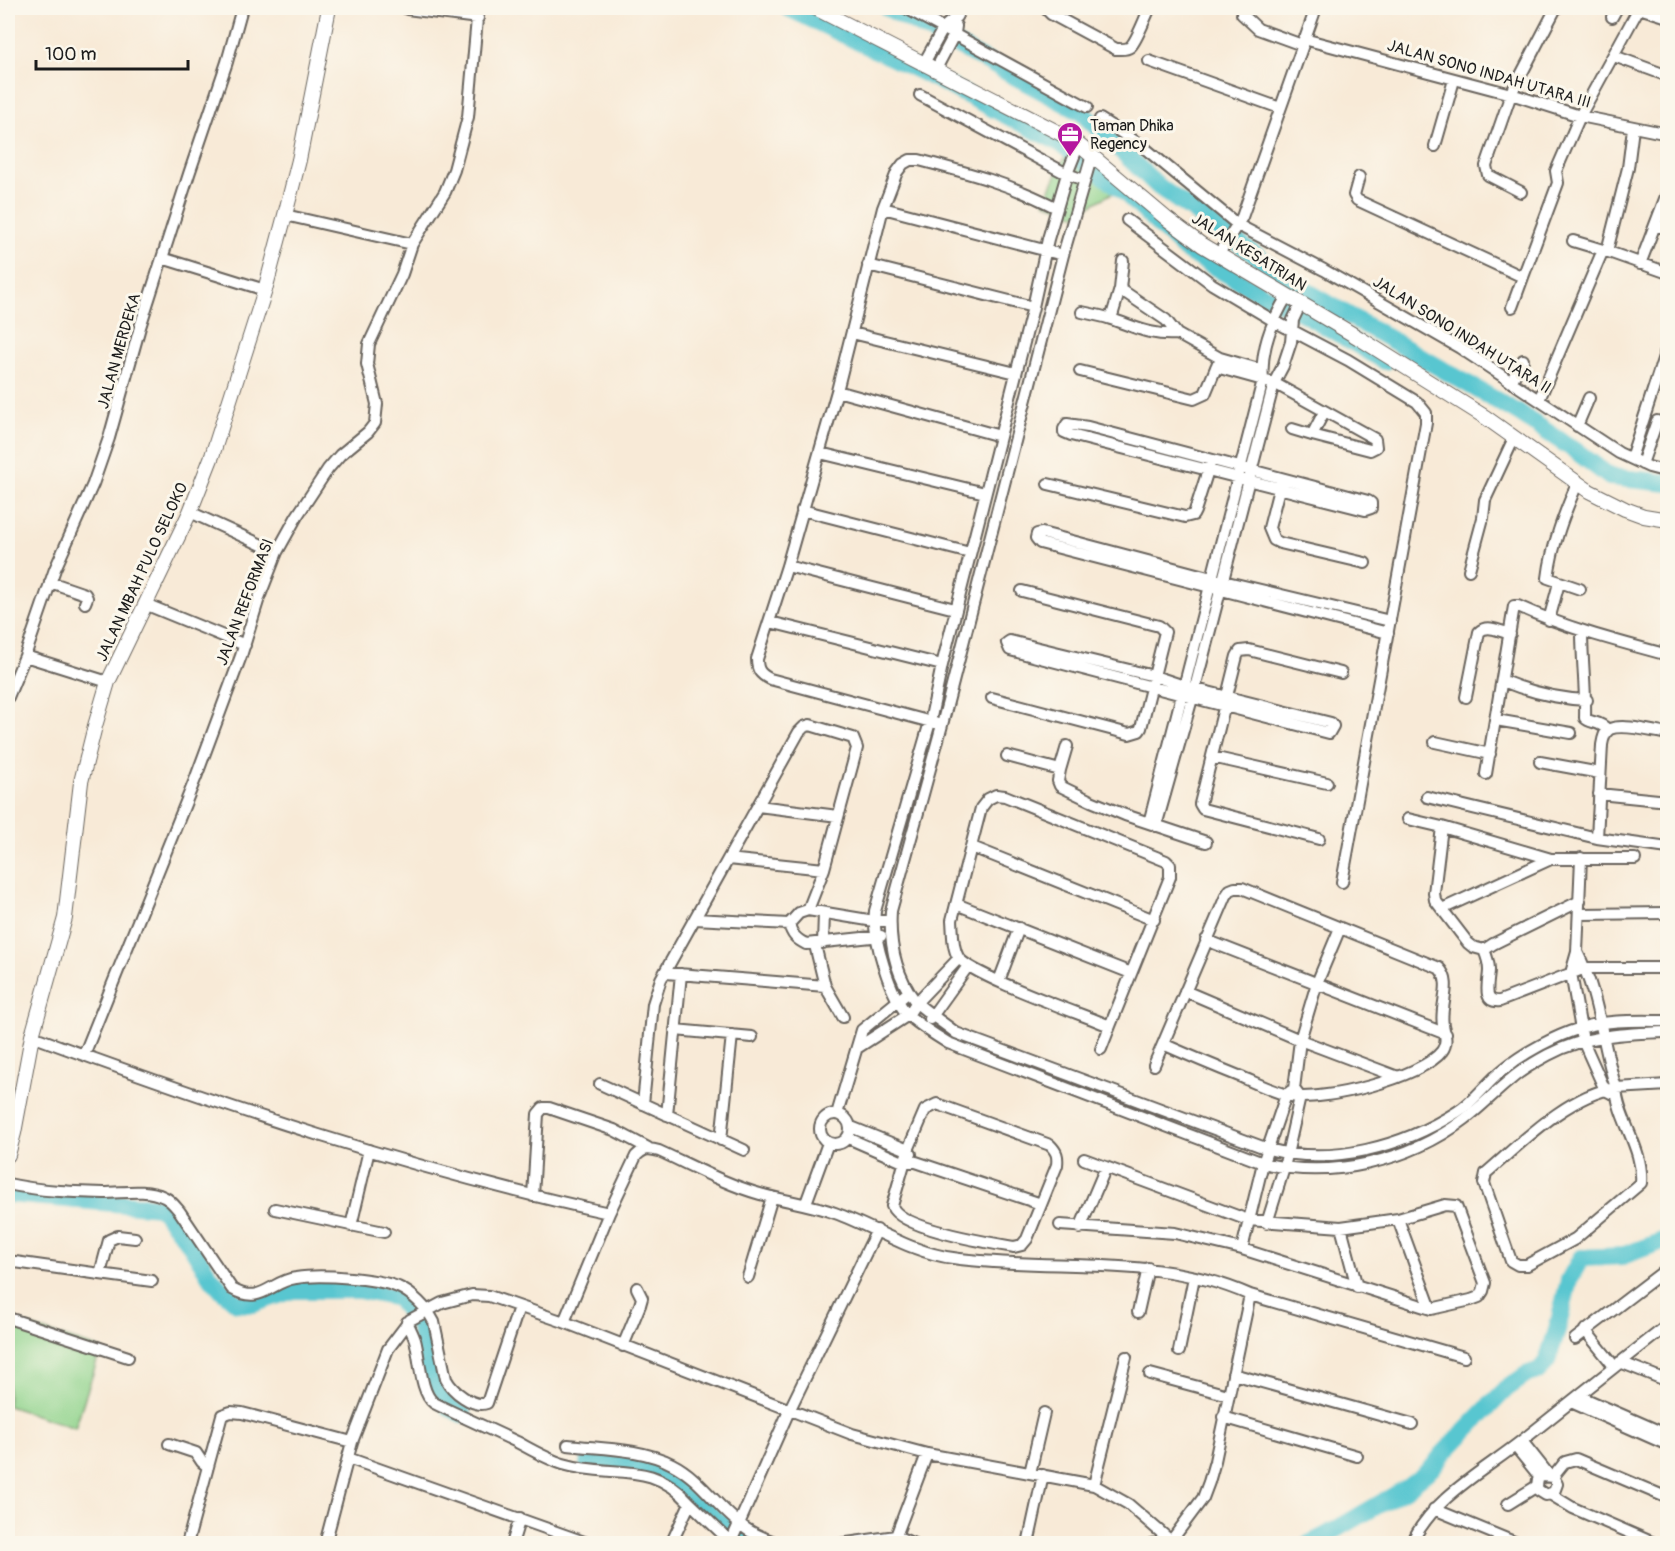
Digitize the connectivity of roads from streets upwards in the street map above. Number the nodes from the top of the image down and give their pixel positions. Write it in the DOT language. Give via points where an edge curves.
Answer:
graph roads {
  1 [pos="242,8"];
  2 [pos="329,8"];
  3 [pos="815,8"];
  4 [pos="906,8"];
  5 [pos="1045,8"];
  6 [pos="1150,8"];
  7 [pos="1316,8"];
  8 [pos="1556,8"];
  9 [pos="1639,8"];
  10 [pos="407,9"];
  11 [pos="959,12"];
  12 [pos="478,13"];
  13 [pos="1242,14"];
  14 [pos="1668,17"];
  15 [pos="942,31"];
  16 [pos="953,37"];
  17 [pos="1303,42"];
  18 [pos="1614,57"];
  19 [pos="1149,61"];
  20 [pos="932,63"];
  21 [pos="1668,76"];
  22 [pos="1454,80"];
  23 [pos="1511,94"];
  24 [pos="920,95"];
  25 [pos="1088,107"];
  26 [pos="1280,108"];
  27 [pos="1580,116"];
  28 [pos="1100,119"];
  29 [pos="1633,128"];
  30 [pos="1668,134"];
  31 [pos="1435,146"];
  32 [pos="1077,147"];
  33 [pos="1092,157"];
  34 [pos="1067,174"];
  35 [pos="1085,175"];
  36 [pos="1359,177"];
  37 [pos="1668,191"];
  38 [pos="1521,192"];
  39 [pos="883,208"];
  40 [pos="1057,208"];
  41 [pos="285,215"];
  42 [pos="1127,220"];
  43 [pos="1655,225"];
  44 [pos="1236,229"];
  45 [pos="1668,229"];
  46 [pos="1048,239"];
  47 [pos="1573,241"];
  48 [pos="1067,243"];
  49 [pos="412,244"];
  50 [pos="1605,250"];
  51 [pos="1045,251"];
  52 [pos="1220,252"];
  53 [pos="1063,255"];
  54 [pos="162,258"];
  55 [pos="1123,261"];
  56 [pos="1640,264"];
  57 [pos="868,265"];
  58 [pos="1668,273"];
  59 [pos="1523,276"];
  60 [pos="1119,289"];
  61 [pos="265,290"];
  62 [pos="1286,298"];
  63 [pos="1300,305"];
  64 [pos="1033,308"];
  65 [pos="1512,308"];
  66 [pos="1082,312"];
  67 [pos="1277,317"];
  68 [pos="1112,319"];
  69 [pos="1292,325"];
  70 [pos="852,333"];
  71 [pos="1177,334"];
  72 [pos="1668,344"];
  73 [pos="1523,360"];
  74 [pos="1218,362"];
  75 [pos="1080,371"];
  76 [pos="1016,373"];
  77 [pos="1266,378"];
  78 [pos="1511,382"];
  79 [pos="837,391"];
  80 [pos="1589,398"];
  81 [pos="1539,400"];
  82 [pos="1008,405"];
  83 [pos="1023,408"];
  84 [pos="1324,412"];
  85 [pos="1657,421"];
  86 [pos="1577,426"];
  87 [pos="1292,429"];
  88 [pos="1312,435"];
  89 [pos="1000,436"];
  90 [pos="1514,438"];
  91 [pos="1124,442"];
  92 [pos="820,453"];
  93 [pos="1631,458"];
  94 [pos="1642,464"];
  95 [pos="1210,465"];
  96 [pos="1668,472"];
  97 [pos="1245,474"];
  98 [pos="1048,483"];
  99 [pos="1280,483"];
  100 [pos="1577,483"];
  101 [pos="985,493"];
  102 [pos="802,510"];
  103 [pos="190,512"];
  104 [pos="980,517"];
  105 [pos="994,520"];
  106 [pos="1668,520"];
  107 [pos="976,532"];
  108 [pos="990,536"];
  109 [pos="277,552"];
  110 [pos="970,553"];
  111 [pos="1118,558"];
  112 [pos="1365,563"];
  113 [pos="787,566"];
  114 [pos="1469,570"];
  115 [pos="50,582"];
  116 [pos="1559,583"];
  117 [pos="1217,584"];
  118 [pos="1580,589"];
  119 [pos="1022,591"];
  120 [pos="86,603"];
  121 [pos="145,604"];
  122 [pos="956,609"];
  123 [pos="1549,620"];
  124 [pos="770,622"];
  125 [pos="1389,627"];
  126 [pos="1582,632"];
  127 [pos="1510,634"];
  128 [pos="244,645"];
  129 [pos="25,656"];
  130 [pos="1668,656"];
  131 [pos="1069,660"];
  132 [pos="942,665"];
  133 [pos="1341,673"];
  134 [pos="1152,681"];
  135 [pos="1503,681"];
  136 [pos="108,682"];
  137 [pos="1188,692"];
  138 [pos="8,697"];
  139 [pos="1466,697"];
  140 [pos="992,698"];
  141 [pos="1587,700"];
  142 [pos="1226,701"];
  143 [pos="934,706"];
  144 [pos="946,709"];
  145 [pos="1298,720"];
  146 [pos="1496,720"];
  147 [pos="930,722"];
  148 [pos="942,725"];
  149 [pos="1608,730"];
  150 [pos="1571,733"];
  151 [pos="1668,734"];
  152 [pos="1435,742"];
  153 [pos="1067,746"];
  154 [pos="1490,754"];
  155 [pos="1007,756"];
  156 [pos="1212,757"];
  157 [pos="1540,762"];
  158 [pos="917,766"];
  159 [pos="929,769"];
  160 [pos="1060,770"];
  161 [pos="1600,773"];
  162 [pos="1486,774"];
  163 [pos="1328,783"];
  164 [pos="1599,795"];
  165 [pos="1427,797"];
  166 [pos="1668,801"];
  167 [pos="758,806"];
  168 [pos="838,816"];
  169 [pos="1408,819"];
  170 [pos="1153,824"];
  171 [pos="1442,827"];
  172 [pos="896,834"];
  173 [pos="910,838"];
  174 [pos="1597,838"];
  175 [pos="1319,839"];
  176 [pos="1206,842"];
  177 [pos="972,848"];
  178 [pos="1668,848"];
  179 [pos="1581,858"];
  180 [pos="728,859"];
  181 [pos="1551,859"];
  182 [pos="1635,859"];
  183 [pos="824,869"];
  184 [pos="1342,882"];
  185 [pos="1580,901"];
  186 [pos="956,904"];
  187 [pos="1442,909"];
  188 [pos="808,910"];
  189 [pos="1668,913"];
  190 [pos="824,914"];
  191 [pos="1580,914"];
  192 [pos="695,919"];
  193 [pos="1154,920"];
  194 [pos="874,921"];
  195 [pos="890,921"];
  196 [pos="789,924"];
  197 [pos="1019,928"];
  198 [pos="1340,928"];
  199 [pos="890,934"];
  200 [pos="875,938"];
  201 [pos="1206,940"];
  202 [pos="819,944"];
  203 [pos="1484,950"];
  204 [pos="1577,952"];
  205 [pos="959,958"];
  206 [pos="969,966"];
  207 [pos="1586,968"];
  208 [pos="1668,968"];
  209 [pos="666,973"];
  210 [pos="1131,973"];
  211 [pos="1571,973"];
  212 [pos="681,974"];
  213 [pos="999,981"];
  214 [pos="1317,983"];
  215 [pos="825,986"];
  216 [pos="1185,991"];
  217 [pos="910,992"];
  218 [pos="899,999"];
  219 [pos="916,1003"];
  220 [pos="908,1014"];
  221 [pos="933,1014"];
  222 [pos="843,1017"];
  223 [pos="1668,1021"];
  224 [pos="1601,1023"];
  225 [pos="1110,1026"];
  226 [pos="925,1028"];
  227 [pos="1580,1028"];
  228 [pos="675,1030"];
  229 [pos="1668,1032"];
  230 [pos="1446,1034"];
  231 [pos="732,1035"];
  232 [pos="32,1036"];
  233 [pos="1604,1036"];
  234 [pos="752,1037"];
  235 [pos="1300,1040"];
  236 [pos="1583,1041"];
  237 [pos="1163,1044"];
  238 [pos="857,1048"];
  239 [pos="1101,1049"];
  240 [pos="84,1055"];
  241 [pos="1154,1065"];
  242 [pos="1399,1078"];
  243 [pos="600,1084"];
  244 [pos="1668,1085"];
  245 [pos="1112,1092"];
  246 [pos="1613,1092"];
  247 [pos="1293,1094"];
  248 [pos="643,1104"];
  249 [pos="1107,1104"];
  250 [pos="837,1114"];
  251 [pos="667,1115"];
  252 [pos="850,1132"];
  253 [pos="722,1140"];
  254 [pos="828,1143"];
  255 [pos="648,1148"];
  256 [pos="1268,1149"];
  257 [pos="369,1150"];
  258 [pos="744,1150"];
  259 [pos="908,1150"];
  260 [pos="1287,1154"];
  261 [pos="8,1155"];
  262 [pos="1084,1160"];
  263 [pos="903,1162"];
  264 [pos="916,1162"];
  265 [pos="1263,1163"];
  266 [pos="1106,1167"];
  267 [pos="1284,1168"];
  268 [pos="8,1184"];
  269 [pos="533,1196"];
  270 [pos="772,1197"];
  271 [pos="806,1203"];
  272 [pos="1041,1204"];
  273 [pos="274,1209"];
  274 [pos="609,1213"];
  275 [pos="1398,1219"];
  276 [pos="1248,1221"];
  277 [pos="1267,1223"];
  278 [pos="1060,1225"];
  279 [pos="351,1227"];
  280 [pos="1341,1227"];
  281 [pos="1080,1228"];
  282 [pos="877,1230"];
  283 [pos="384,1232"];
  284 [pos="135,1238"];
  285 [pos="1242,1249"];
  286 [pos="8,1261"];
  287 [pos="1148,1268"];
  288 [pos="1668,1268"];
  289 [pos="100,1275"];
  290 [pos="748,1277"];
  291 [pos="1194,1277"];
  292 [pos="152,1281"];
  293 [pos="1357,1287"];
  294 [pos="637,1288"];
  295 [pos="1250,1295"];
  296 [pos="519,1307"];
  297 [pos="1431,1310"];
  298 [pos="425,1311"];
  299 [pos="1138,1312"];
  300 [pos="8,1318"];
  301 [pos="408,1321"];
  302 [pos="564,1322"];
  303 [pos="1668,1325"];
  304 [pos="1585,1330"];
  305 [pos="1575,1339"];
  306 [pos="623,1346"];
  307 [pos="1179,1351"];
  308 [pos="128,1357"];
  309 [pos="1126,1357"];
  310 [pos="1464,1357"];
  311 [pos="1617,1364"];
  312 [pos="1150,1374"];
  313 [pos="1233,1374"];
  314 [pos="1668,1381"];
  315 [pos="1228,1395"];
  316 [pos="1575,1399"];
  317 [pos="789,1411"];
  318 [pos="1044,1413"];
  319 [pos="1223,1417"];
  320 [pos="1412,1424"];
  321 [pos="1634,1426"];
  322 [pos="1668,1434"];
  323 [pos="352,1442"];
  324 [pos="1519,1443"];
  325 [pos="169,1444"];
  326 [pos="568,1444"];
  327 [pos="1668,1445"];
  328 [pos="927,1454"];
  329 [pos="1357,1456"];
  330 [pos="348,1458"];
  331 [pos="208,1467"];
  332 [pos="1030,1473"];
  333 [pos="1043,1475"];
  334 [pos="1545,1479"];
  335 [pos="1094,1485"];
  336 [pos="1550,1494"];
  337 [pos="1668,1498"];
  338 [pos="690,1503"];
  339 [pos="1508,1504"];
  340 [pos="1434,1509"];
  341 [pos="520,1518"];
  342 [pos="733,1535"];
  343 [pos="896,1536"];
  344 [pos="1171,1542"];
  345 [pos="187,1544"];
  346 [pos="325,1544"];
  347 [pos="512,1544"];
  348 [pos="590,1544"];
  349 [pos="671,1544"];
  350 [pos="777,1544"];
  351 [pos="840,1544"];
  352 [pos="914,1544"];
  353 [pos="1028,1544"];
  354 [pos="1151,1544"];
  355 [pos="1411,1544"];
  356 [pos="1519,1544"];
  357 [pos="1656,1544"];
  1 -- 54 [label="street, JALAN MERDEKA"];
  2 -- 41 [label="street, JALAN MBAH PULO SELOKO"];
  3 -- 20 [label="street, JALAN KESATRIAN"];
  4 -- 15 [label="street"];
  5 -- 6 [label="street" via="1123,50 1134,42"];
  7 -- 17 [label="street"];
  8 -- 23 [label="street"];
  9 -- 14 [label="street"];
  9 -- 18 [label="street"];
  10 -- 12 [label="street"];
  11 -- 15 [label="street"];
  11 -- 16 [label="street"];
  12 -- 49 [label="street, JALAN REFORMASI" via="468,117 454,170 445,192"];
  13 -- 17 [label="street, JALAN SONO INDAH UTARA III" via="1258,29"];
  15 -- 16 [label="street"];
  15 -- 20 [label="street"];
  16 -- 20 [label="street"];
  16 -- 25 [label="street"];
  17 -- 22 [label="street, JALAN SONO INDAH UTARA III"];
  17 -- 26 [label="street"];
  18 -- 21 [label="street"];
  18 -- 27 [label="street"];
  19 -- 26 [label="street"];
  20 -- 32 [label="street, JALAN KESATRIAN"];
  22 -- 23 [label="street, JALAN SONO INDAH UTARA III"];
  22 -- 31 [label="street"];
  23 -- 27 [label="street, JALAN SONO INDAH UTARA III"];
  23 -- 38 [label="street" via="1486,171"];
  24 -- 34 [label="street"];
  26 -- 44 [label="street"];
  27 -- 29 [label="street, JALAN SONO INDAH UTARA III"];
  27 -- 59 [label="street" via="1556,171 1558,183"];
  28 -- 44 [label="street, JALAN SONO INDAH UTARA II" via="1141,146"];
  29 -- 30 [label="street, JALAN SONO INDAH UTARA III"];
  29 -- 50 [label="street" via="1628,168"];
  32 -- 33 [label="street, JALAN KESATRIAN"];
  32 -- 34 [label="street"];
  33 -- 35 [label="street"];
  33 -- 52 [label="street, JALAN KESATRIAN" via="1167,219"];
  34 -- 35 [label="street"];
  34 -- 40 [label="street"];
  35 -- 48 [label="street"];
  36 -- 59 [label="street" via="1354,195 1357,200"];
  37 -- 43 [label="street"];
  39 -- 40 [label="street" via="903,164 919,160 986,177"];
  39 -- 51 [label="street"];
  39 -- 57 [label="street"];
  40 -- 46 [label="street"];
  41 -- 49 [label="street"];
  41 -- 61 [label="street, JALAN MBAH PULO SELOKO"];
  42 -- 67 [label="street" via="1212,284"];
  43 -- 45 [label="street"];
  43 -- 56 [label="street"];
  44 -- 52 [label="street"];
  44 -- 78 [label="street, JALAN SONO INDAH UTARA II" via="1324,270 1417,322"];
  46 -- 48 [label="street"];
  46 -- 51 [label="street"];
  47 -- 50 [label="street"];
  48 -- 53 [label="street"];
  49 -- 109 [label="street, JALAN REFORMASI" via="369,344 366,364 377,404 375,423 323,476"];
  50 -- 56 [label="street"];
  50 -- 81 [label="street"];
  51 -- 53 [label="street"];
  51 -- 64 [label="street"];
  52 -- 62 [label="street, JALAN KESATRIAN"];
  53 -- 83 [label="street"];
  54 -- 61 [label="street"];
  54 -- 115 [label="street, JALAN MERDEKA" via="97,473"];
  55 -- 60 [label="street"];
  56 -- 58 [label="street"];
  57 -- 64 [label="street"];
  57 -- 70 [label="street"];
  59 -- 65 [label="street"];
  60 -- 68 [label="street"];
  60 -- 71 [label="street" via="1166,320"];
  61 -- 103 [label="street, JALAN MBAH PULO SELOKO" via="207,474"];
  62 -- 63 [label="street, JALAN KESATRIAN"];
  62 -- 67 [label="street"];
  63 -- 69 [label="street"];
  63 -- 90 [label="street, JALAN KESATRIAN"];
  64 -- 76 [label="street"];
  66 -- 68 [label="street"];
  67 -- 69 [label="street"];
  67 -- 77 [label="street" via="1262,359"];
  68 -- 71 [label="street" via="1160,336"];
  69 -- 77 [label="street" via="1288,351"];
  69 -- 125 [label="street" via="1417,402 1426,413"];
  70 -- 76 [label="street"];
  70 -- 79 [label="street"];
  71 -- 74 [label="street"];
  72 -- 93 [label="street"];
  73 -- 78 [label="street"];
  74 -- 75 [label="street" via="1205,394 1194,399"];
  74 -- 77 [label="street"];
  76 -- 82 [label="street"];
  77 -- 84 [label="street"];
  77 -- 97 [label="street"];
  78 -- 81 [label="street, JALAN SONO INDAH UTARA II"];
  79 -- 89 [label="street"];
  79 -- 92 [label="street"];
  80 -- 86 [label="street"];
  81 -- 86 [label="street, JALAN SONO INDAH UTARA II"];
  82 -- 83 [label="street"];
  82 -- 89 [label="street"];
  83 -- 105 [label="street"];
  84 -- 88 [label="street"];
  84 -- 88 [label="street" via="1375,439 1376,447 1370,450"];
  85 -- 94 [label="street"];
  86 -- 93 [label="street, JALAN SONO INDAH UTARA II"];
  87 -- 88 [label="street"];
  89 -- 101 [label="street"];
  90 -- 100 [label="street, JALAN KESATRIAN"];
  90 -- 114 [label="street" via="1485,500"];
  91 -- 95 [label="street"];
  92 -- 101 [label="street"];
  92 -- 102 [label="street"];
  93 -- 94 [label="street, JALAN SONO INDAH UTARA II"];
  94 -- 96 [label="street, JALAN SONO INDAH UTARA II"];
  95 -- 97 [label="street"];
  95 -- 98 [label="street" via="1193,515 1185,518"];
  97 -- 99 [label="street"];
  97 -- 117 [label="street"];
  99 -- 99 [label="street" via="1368,501 1371,508 1365,510"];
  99 -- 112 [label="street" via="1269,528 1274,540"];
  100 -- 106 [label="street, JALAN KESATRIAN" via="1625,509"];
  100 -- 116 [label="street" via="1548,578"];
  101 -- 104 [label="street"];
  102 -- 110 [label="street"];
  102 -- 113 [label="street"];
  103 -- 109 [label="street"];
  103 -- 121 [label="street, JALAN MBAH PULO SELOKO"];
  104 -- 105 [label="street"];
  104 -- 107 [label="street"];
  105 -- 108 [label="street"];
  107 -- 108 [label="street"];
  107 -- 110 [label="street"];
  108 -- 144 [label="street"];
  109 -- 128 [label="street, JALAN REFORMASI"];
  110 -- 122 [label="street"];
  111 -- 111 [label="street" via="1040,543 1036,537 1042,534"];
  111 -- 117 [label="street"];
  113 -- 122 [label="street"];
  113 -- 124 [label="street"];
  115 -- 120 [label="street" via="85,594"];
  115 -- 129 [label="street, JALAN MERDEKA"];
  116 -- 118 [label="street"];
  116 -- 123 [label="street"];
  117 -- 125 [label="street"];
  117 -- 137 [label="street"];
  119 -- 134 [label="street" via="1159,626 1165,638"];
  121 -- 128 [label="street"];
  121 -- 136 [label="street, JALAN MBAH PULO SELOKO"];
  122 -- 132 [label="street"];
  123 -- 126 [label="street"];
  123 -- 127 [label="street" via="1516,605"];
  124 -- 132 [label="street"];
  124 -- 147 [label="street" via="757,659 762,675"];
  125 -- 184 [label="street"];
  126 -- 130 [label="street"];
  126 -- 141 [label="street"];
  127 -- 135 [label="street"];
  127 -- 139 [label="street" via="1489,628 1479,632"];
  128 -- 240 [label="street, JALAN REFORMASI" via="196,777"];
  129 -- 136 [label="street"];
  129 -- 138 [label="street, JALAN MERDEKA"];
  131 -- 131 [label="street" via="1010,650 1006,643 1012,641"];
  131 -- 134 [label="street"];
  132 -- 143 [label="street"];
  133 -- 142 [label="street" via="1244,649 1237,656"];
  134 -- 137 [label="street"];
  134 -- 140 [label="street" via="1141,728 1129,734"];
  135 -- 141 [label="street" via="1539,693"];
  135 -- 146 [label="street"];
  136 -- 232 [label="street, JALAN MBAH PULO SELOKO" via="81,782 65,918"];
  137 -- 142 [label="street"];
  137 -- 170 [label="street"];
  141 -- 149 [label="street" via="1587,720 1601,723"];
  142 -- 145 [label="street"];
  142 -- 156 [label="street"];
  143 -- 144 [label="street"];
  143 -- 147 [label="street"];
  144 -- 148 [label="street"];
  146 -- 150 [label="street"];
  146 -- 154 [label="street"];
  147 -- 148 [label="street"];
  147 -- 158 [label="street"];
  148 -- 159 [label="street"];
  149 -- 151 [label="street" via="1626,728"];
  149 -- 161 [label="street" via="1603,738"];
  152 -- 154 [label="street"];
  153 -- 160 [label="street"];
  154 -- 162 [label="street"];
  155 -- 160 [label="street"];
  156 -- 163 [label="street"];
  156 -- 175 [label="street" via="1201,807"];
  157 -- 161 [label="street"];
  158 -- 159 [label="street"];
  158 -- 172 [label="street"];
  159 -- 173 [label="street"];
  160 -- 170 [label="street" via="1058,781 1065,789"];
  161 -- 164 [label="street"];
  164 -- 166 [label="street"];
  164 -- 174 [label="street"];
  165 -- 174 [label="street"];
  167 -- 168 [label="street"];
  167 -- 168 [label="street" via="799,732 810,725 853,738 856,743 857,753"];
  167 -- 180 [label="street"];
  168 -- 183 [label="street"];
  169 -- 171 [label="street"];
  170 -- 176 [label="street"];
  171 -- 181 [label="street"];
  171 -- 187 [label="street" via="1434,893"];
  172 -- 173 [label="street"];
  172 -- 194 [label="street"];
  173 -- 195 [label="street"];
  174 -- 178 [label="street"];
  177 -- 186 [label="street"];
  177 -- 193 [label="street"];
  177 -- 193 [label="street" via="981,807 987,799 996,795 1016,800 1166,861 1170,877"];
  179 -- 181 [label="street"];
  179 -- 182 [label="street"];
  179 -- 185 [label="street"];
  180 -- 183 [label="street"];
  180 -- 192 [label="street"];
  181 -- 187 [label="street"];
  183 -- 188 [label="street"];
  185 -- 191 [label="street"];
  185 -- 203 [label="street"];
  186 -- 197 [label="street"];
  186 -- 205 [label="street" via="952,920"];
  187 -- 203 [label="street" via="1468,943"];
  188 -- 190 [label="street"];
  188 -- 196 [label="street"];
  189 -- 191 [label="street"];
  190 -- 194 [label="street"];
  190 -- 202 [label="street"];
  191 -- 204 [label="street"];
  192 -- 196 [label="street"];
  192 -- 209 [label="street"];
  193 -- 210 [label="street"];
  194 -- 195 [label="street"];
  194 -- 200 [label="street"];
  195 -- 199 [label="street"];
  196 -- 202 [label="street" via="797,940"];
  197 -- 210 [label="street"];
  197 -- 213 [label="street"];
  198 -- 201 [label="street" via="1235,888 1226,896"];
  198 -- 214 [label="street"];
  198 -- 230 [label="street" via="1439,968 1447,983 1442,1008"];
  199 -- 200 [label="street"];
  199 -- 217 [label="street" via="900,973"];
  200 -- 202 [label="street"];
  200 -- 218 [label="street"];
  201 -- 214 [label="street"];
  201 -- 216 [label="street"];
  202 -- 215 [label="street"];
  203 -- 211 [label="street" via="1489,970 1488,997 1495,1001"];
  204 -- 207 [label="street"];
  204 -- 211 [label="street"];
  205 -- 206 [label="street"];
  205 -- 219 [label="street"];
  206 -- 213 [label="street"];
  206 -- 221 [label="street"];
  207 -- 208 [label="street"];
  207 -- 211 [label="street"];
  207 -- 224 [label="street"];
  209 -- 212 [label="street"];
  209 -- 248 [label="street" via="652,1004"];
  210 -- 225 [label="street"];
  211 -- 227 [label="street"];
  212 -- 215 [label="street"];
  212 -- 228 [label="street"];
  213 -- 225 [label="street"];
  214 -- 230 [label="street"];
  214 -- 235 [label="street"];
  215 -- 222 [label="street"];
  216 -- 235 [label="street"];
  216 -- 237 [label="street"];
  217 -- 218 [label="street"];
  217 -- 219 [label="street"];
  218 -- 220 [label="street"];
  218 -- 238 [label="street" via="862,1030"];
  219 -- 220 [label="street"];
  219 -- 221 [label="street"];
  220 -- 226 [label="street"];
  220 -- 238 [label="street"];
  221 -- 226 [label="street"];
  221 -- 245 [label="street" via="956,1033"];
  223 -- 224 [label="street"];
  224 -- 227 [label="street"];
  224 -- 233 [label="street"];
  225 -- 239 [label="street"];
  226 -- 249 [label="street" via="948,1043"];
  227 -- 236 [label="street"];
  227 -- 260 [label="street" via="1504,1068 1458,1112 1414,1135 1342,1154"];
  228 -- 231 [label="street"];
  228 -- 251 [label="street"];
  229 -- 233 [label="street"];
  230 -- 242 [label="street" via="1441,1053"];
  231 -- 234 [label="street"];
  231 -- 253 [label="street"];
  232 -- 240 [label="street"];
  232 -- 261 [label="street, JALAN MBAH PULO SELOKO"];
  233 -- 236 [label="street"];
  233 -- 246 [label="street"];
  235 -- 242 [label="street"];
  235 -- 247 [label="street"];
  236 -- 246 [label="street"];
  236 -- 267 [label="street" via="1550,1054 1512,1078 1467,1118 1422,1147 1349,1167"];
  237 -- 241 [label="street"];
  237 -- 247 [label="street"];
  238 -- 250 [label="street"];
  240 -- 257 [label="street"];
  242 -- 247 [label="street" via="1362,1088"];
  243 -- 248 [label="street"];
  244 -- 246 [label="street"];
  245 -- 249 [label="street"];
  245 -- 256 [label="street"];
  246 -- 246 [label="street" via="1635,1144 1641,1183 1575,1239 1527,1265 1511,1261 1484,1183 1486,1173 1556,1115 1583,1099"];
  247 -- 256 [label="street"];
  247 -- 260 [label="street"];
  248 -- 251 [label="street"];
  249 -- 265 [label="street"];
  250 -- 252 [label="street" via="849,1121"];
  250 -- 254 [label="street" via="822,1120 822,1137"];
  251 -- 253 [label="street"];
  252 -- 254 [label="street" via="843,1143"];
  252 -- 259 [label="street"];
  252 -- 263 [label="street"];
  253 -- 258 [label="street"];
  254 -- 271 [label="street"];
  255 -- 269 [label="street" via="614,1130 543,1108 538,1114"];
  255 -- 270 [label="street"];
  255 -- 274 [label="street" via="636,1156"];
  256 -- 260 [label="street"];
  256 -- 265 [label="street"];
  257 -- 269 [label="street"];
  257 -- 279 [label="street"];
  259 -- 263 [label="street"];
  259 -- 264 [label="street"];
  259 -- 272 [label="street" via="925,1110 937,1104 1050,1145 1058,1157"];
  260 -- 267 [label="street"];
  262 -- 266 [label="street"];
  263 -- 264 [label="street"];
  263 -- 272 [label="street" via="893,1210 903,1219 949,1234 1014,1247 1022,1245"];
  264 -- 272 [label="street"];
  265 -- 267 [label="street"];
  265 -- 276 [label="street"];
  266 -- 276 [label="street"];
  266 -- 281 [label="street"];
  267 -- 277 [label="street"];
  268 -- 298 [label="street" via="47,1191 135,1192 171,1200 232,1289 240,1294 262,1293 294,1278 361,1280 397,1287"];
  269 -- 274 [label="street"];
  270 -- 271 [label="street"];
  270 -- 290 [label="street"];
  271 -- 282 [label="street"];
  273 -- 279 [label="street"];
  274 -- 302 [label="street"];
  275 -- 280 [label="street"];
  275 -- 297 [label="street"];
  275 -- 297 [label="street" via="1445,1205 1456,1206 1485,1283 1479,1297"];
  276 -- 277 [label="street"];
  276 -- 285 [label="street"];
  277 -- 280 [label="street"];
  278 -- 281 [label="street"];
  279 -- 283 [label="street"];
  280 -- 293 [label="street"];
  281 -- 285 [label="street" via="1175,1233"];
  282 -- 287 [label="street" via="921,1250 952,1258"];
  282 -- 317 [label="street"];
  284 -- 289 [label="street" via="118,1236 109,1240"];
  285 -- 293 [label="street"];
  286 -- 289 [label="street"];
  287 -- 291 [label="street"];
  287 -- 299 [label="street"];
  288 -- 304 [label="street"];
  289 -- 292 [label="street"];
  291 -- 295 [label="street"];
  291 -- 307 [label="street"];
  293 -- 297 [label="street"];
  294 -- 306 [label="street" via="642,1298"];
  295 -- 310 [label="street"];
  295 -- 313 [label="street"];
  296 -- 298 [label="street" via="489,1296 472,1295"];
  296 -- 298 [label="street" via="487,1402 480,1405 447,1382 434,1322"];
  296 -- 302 [label="street"];
  298 -- 301 [label="street"];
  300 -- 308 [label="street"];
  301 -- 323 [label="street" via="388,1349"];
  301 -- 338 [label="street" via="425,1388 434,1403 563,1464 653,1476 676,1489"];
  302 -- 306 [label="street"];
  303 -- 311 [label="street"];
  304 -- 305 [label="street"];
  304 -- 311 [label="street"];
  306 -- 317 [label="street"];
  309 -- 335 [label="street"];
  311 -- 314 [label="street"];
  311 -- 316 [label="street"];
  312 -- 315 [label="street"];
  313 -- 315 [label="street"];
  313 -- 320 [label="street"];
  315 -- 319 [label="street"];
  316 -- 321 [label="street"];
  316 -- 324 [label="street"];
  317 -- 328 [label="street" via="852,1434"];
  317 -- 342 [label="street"];
  318 -- 332 [label="street"];
  319 -- 329 [label="street"];
  319 -- 344 [label="street" via="1203,1498"];
  321 -- 322 [label="street"];
  321 -- 327 [label="street"];
  323 -- 330 [label="street"];
  323 -- 331 [label="street" via="242,1413 226,1413 220,1420"];
  324 -- 334 [label="street"];
  324 -- 340 [label="street"];
  325 -- 331 [label="street" via="196,1453"];
  326 -- 342 [label="street" via="651,1456 672,1464 690,1477"];
  328 -- 332 [label="street"];
  328 -- 343 [label="street"];
  330 -- 341 [label="street"];
  330 -- 346 [label="street"];
  331 -- 345 [label="street"];
  332 -- 333 [label="street"];
  333 -- 335 [label="street"];
  333 -- 353 [label="street"];
  334 -- 336 [label="street" via="1542,1494"];
  334 -- 336 [label="street" via="1557,1484"];
  334 -- 337 [label="street" via="1565,1462 1576,1459"];
  334 -- 339 [label="street"];
  335 -- 344 [label="street" via="1128,1504"];
  336 -- 357 [label="street"];
  338 -- 342 [label="street"];
  338 -- 349 [label="street"];
  340 -- 355 [label="street"];
  340 -- 356 [label="street"];
  341 -- 347 [label="street"];
  341 -- 348 [label="street"];
  342 -- 350 [label="street" via="748,1530"];
  343 -- 351 [label="street"];
  343 -- 352 [label="street"];
  344 -- 354 [label="street"];
}
